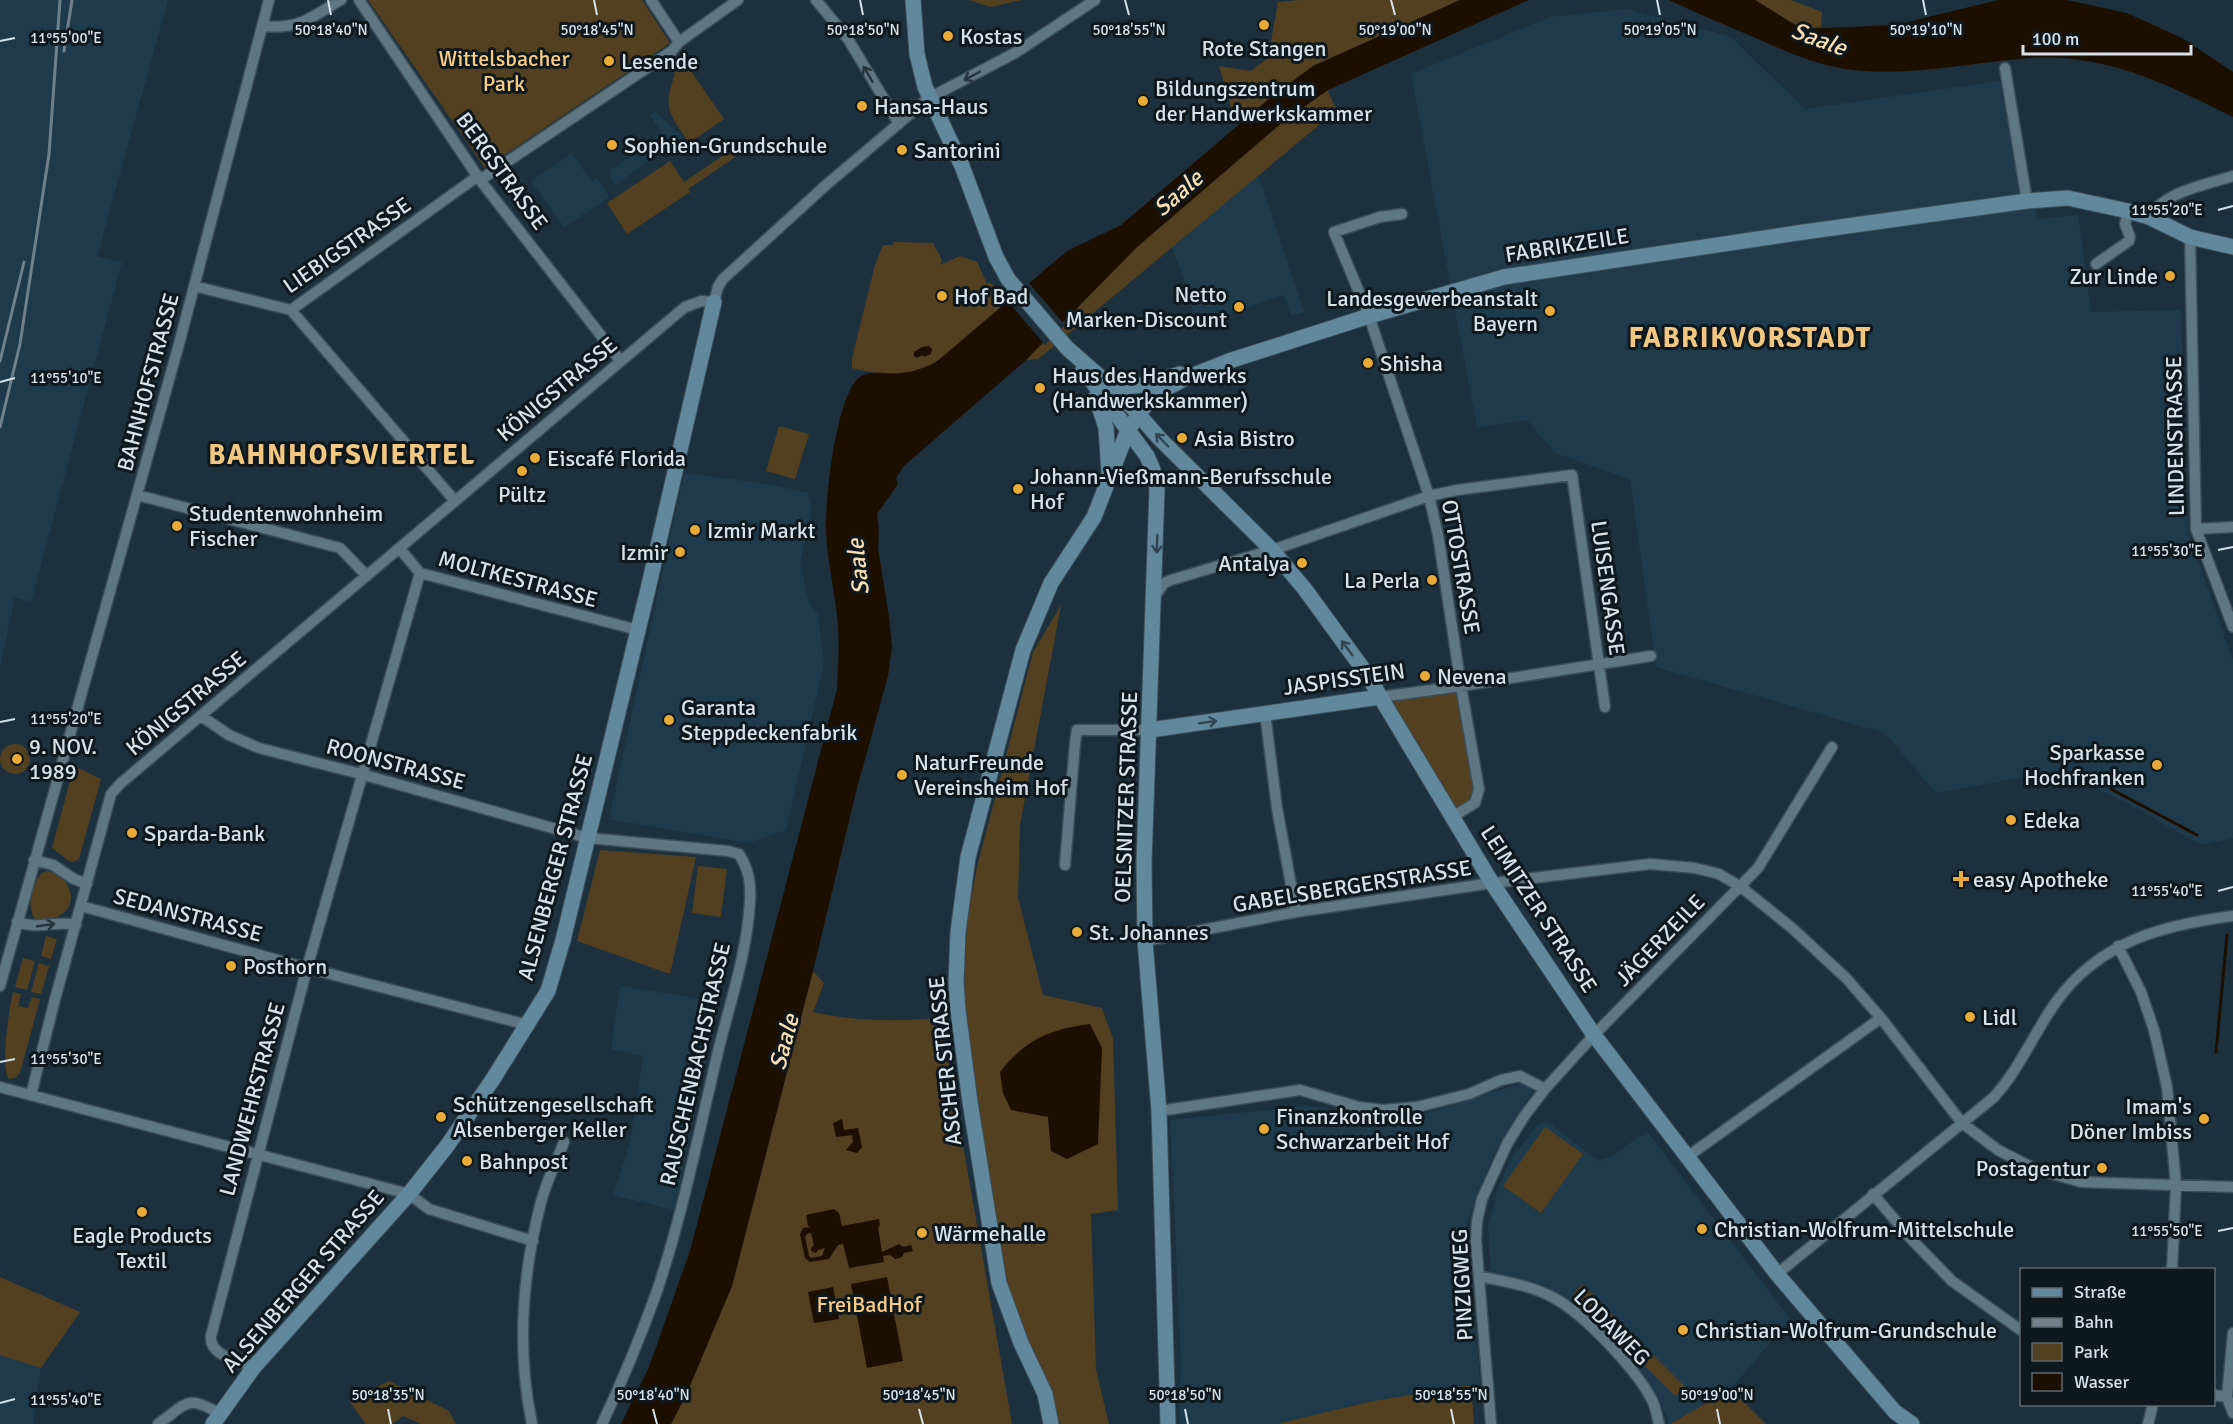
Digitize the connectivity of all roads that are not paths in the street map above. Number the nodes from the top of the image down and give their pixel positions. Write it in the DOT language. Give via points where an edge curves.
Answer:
graph roads {
  1 [pos="269,0"];
  2 [pos="341,0"];
  3 [pos="359,0"];
  4 [pos="651,0"];
  5 [pos="738,0"];
  6 [pos="816,0"];
  7 [pos="914,0"];
  8 [pos="1095,0"];
  9 [pos="262,26"];
  10 [pos="679,42"];
  11 [pos="2006,68"];
  12 [pos="929,99"];
  13 [pos="899,124"];
  14 [pos="2233,176"];
  15 [pos="479,178"];
  16 [pos="2027,201"];
  17 [pos="2128,211"];
  18 [pos="1402,214"];
  19 [pos="2149,217"];
  20 [pos="2190,237"];
  21 [pos="2233,247"];
  22 [pos="2096,264"];
  23 [pos="194,286"];
  24 [pos="714,302"];
  25 [pos="291,310"];
  26 [pos="1369,316"];
  27 [pos="1063,343"];
  28 [pos="620,360"];
  29 [pos="1229,361"];
  30 [pos="1087,375"];
  31 [pos="1104,379"];
  32 [pos="1138,413"];
  33 [pos="1128,430"];
  34 [pos="137,495"];
  35 [pos="1104,495"];
  36 [pos="1429,496"];
  37 [pos="455,501"];
  38 [pos="2233,527"];
  39 [pos="2196,529"];
  40 [pos="400,549"];
  41 [pos="1272,550"];
  42 [pos="420,573"];
  43 [pos="367,576"];
  44 [pos="1155,596"];
  45 [pos="2233,627"];
  46 [pos="638,630"];
  47 [pos="1651,656"];
  48 [pos="1599,664"];
  49 [pos="1461,686"];
  50 [pos="1380,697"];
  51 [pos="1605,707"];
  52 [pos="1265,713"];
  53 [pos="201,716"];
  54 [pos="1150,730"];
  55 [pos="1832,747"];
  56 [pos="361,774"];
  57 [pos="1452,817"];
  58 [pos="588,838"];
  59 [pos="34,860"];
  60 [pos="1065,865"];
  61 [pos="1492,883"];
  62 [pos="87,884"];
  63 [pos="1741,887"];
  64 [pos="81,906"];
  65 [pos="1296,912"];
  66 [pos="2233,916"];
  67 [pos="17,922"];
  68 [pos="76,925"];
  69 [pos="1145,941"];
  70 [pos="2118,946"];
  71 [pos="307,968"];
  72 [pos="0,986"];
  73 [pos="1881,1018"];
  74 [pos="528,1025"];
  75 [pos="1594,1035"];
  76 [pos="0,1087"];
  77 [pos="1545,1089"];
  78 [pos="31,1095"];
  79 [pos="1159,1111"];
  80 [pos="1962,1123"];
  81 [pos="564,1142"];
  82 [pos="258,1154"];
  83 [pos="1687,1157"];
  84 [pos="2176,1185"];
  85 [pos="2233,1187"];
  86 [pos="409,1194"];
  87 [pos="1873,1194"];
  88 [pos="533,1241"];
  89 [pos="2172,1268"];
  90 [pos="1777,1274"];
  91 [pos="1479,1276"];
  92 [pos="2020,1330"];
  93 [pos="2233,1333"];
  94 [pos="255,1367"];
  95 [pos="2215,1395"];
  96 [pos="2227,1397"];
  97 [pos="2152,1406"];
  98 [pos="2233,1413"];
  99 [pos="217,1419"];
  100 [pos="158,1424"];
  101 [pos="532,1424"];
  102 [pos="602,1424"];
  103 [pos="1051,1424"];
  104 [pos="1168,1424"];
  105 [pos="1491,1424"];
  106 [pos="1659,1424"];
  107 [pos="1912,1424"];
  108 [pos="2148,1424"];
  1 -- 9 [label="street, BAHNHOFSTRASSE"];
  2 -- 9 [label="street" via="292,26"];
  3 -- 15 [label="street, BERGSTRASSE"];
  4 -- 10 [label="street"];
  5 -- 10 [label="street, LIEBIGSTRASSE"];
  13 -- 6 [label="street, one-way" via="848,39"];
  7 -- 12 [label="street" via="917,54"];
  8 -- 12 [label="street, one-way" via="1015,53"];
  9 -- 23 [label="street, BAHNHOFSTRASSE"];
  10 -- 15 [label="street, LIEBIGSTRASSE" via="672,51"];
  11 -- 16 [label="street"];
  12 -- 13 [label="street"];
  12 -- 27 [label="street" via="962,166 996,256 1014,288"];
  13 -- 24 [label="street" via="723,279"];
  14 -- 19 [label="street" via="2167,200"];
  15 -- 25 [label="street, LIEBIGSTRASSE"];
  15 -- 28 [label="street, BERGSTRASSE"];
  16 -- 17 [label="street, FABRIKZEILE" via="2068,198"];
  16 -- 26 [label="street, FABRIKZEILE" via="1504,277"];
  17 -- 19 [label="street, FABRIKZEILE"];
  17 -- 22 [label="street" via="2125,224 2129,241"];
  18 -- 26 [label="street, OTTOSTRASSE" via="1334,232"];
  19 -- 20 [label="street, FABRIKZEILE"];
  20 -- 21 [label="street, FABRIKZEILE"];
  20 -- 39 [label="street, LINDENSTRASSE"];
  23 -- 25 [label="street, LIEBIGSTRASSE"];
  23 -- 34 [label="street, BAHNHOFSTRASSE"];
  24 -- 28 [label="street, KÖNIGSTRASSE" via="702,301 685,307"];
  24 -- 46 [label="street, ALSENBERGER STRASSE"];
  25 -- 37 [label="street"];
  26 -- 29 [label="street, FABRIKZEILE"];
  26 -- 36 [label="street, OTTOSTRASSE"];
  27 -- 30 [label="street"];
  27 -- 31 [label="street, LEIMITZER STRASSE"];
  28 -- 37 [label="street, KÖNIGSTRASSE"];
  29 -- 31 [label="street" via="1129,387 1119,387"];
  29 -- 32 [label="street, FABRIKZEILE" via="1156,394"];
  30 -- 33 [label="street, OELSNITZER STRASSE"];
  30 -- 35 [label="street, ASCHER STRASSE" via="1109,443 1110,468"];
  31 -- 32 [label="street, LEIMITZER STRASSE"];
  32 -- 33 [label="street, FABRIKZEILE"];
  41 -- 32 [label="street, LEIMITZER STRASSE, one-way"];
  33 -- 35 [label="street, ASCHER STRASSE"];
  33 -- 44 [label="street, OELSNITZER STRASSE, one-way" via="1150,463 1157,489"];
  34 -- 43 [label="street" via="340,548"];
  34 -- 59 [label="street, BAHNHOFSTRASSE"];
  35 -- 103 [label="street, ASCHER STRASSE" via="1085,533 1051,583 1023,650 968,857 958,932 958,1010 999,1283 1045,1394"];
  36 -- 41 [label="street"];
  36 -- 48 [label="street, LUISENGASSE" via="1572,475"];
  36 -- 49 [label="street, OTTOSTRASSE"];
  37 -- 40 [label="street, KÖNIGSTRASSE"];
  38 -- 39 [label="street"];
  39 -- 45 [label="street, LINDENSTRASSE"];
  40 -- 42 [label="street, MOLTKESTRASSE"];
  40 -- 43 [label="street, KÖNIGSTRASSE"];
  41 -- 44 [label="street" via="1171,580"];
  50 -- 41 [label="street, LEIMITZER STRASSE, one-way" via="1304,588"];
  42 -- 46 [label="street, MOLTKESTRASSE"];
  42 -- 56 [label="street, LANDWEHRSTRASSE"];
  43 -- 53 [label="street, KÖNIGSTRASSE"];
  44 -- 54 [label="street, OELSNITZER STRASSE"];
  46 -- 58 [label="street, ALSENBERGER STRASSE"];
  47 -- 48 [label="street, JASPISSTEIN"];
  48 -- 49 [label="street, JASPISSTEIN"];
  48 -- 51 [label="street, LUISENGASSE"];
  49 -- 50 [label="street, JASPISSTEIN"];
  49 -- 57 [label="street, OTTOSTRASSE" via="1479,789 1475,803"];
  50 -- 52 [label="street, JASPISSTEIN"];
  50 -- 57 [label="street, LEIMITZER STRASSE"];
  54 -- 52 [label="street, JASPISSTEIN, one-way"];
  52 -- 65 [label="street"];
  53 -- 56 [label="street, ROONSTRASSE" via="229,735 259,748"];
  53 -- 62 [label="street, KÖNIGSTRASSE" via="111,794"];
  54 -- 60 [label="street" via="1077,730"];
  54 -- 69 [label="street, OELSNITZER STRASSE"];
  55 -- 63 [label="street, JÄGERZEILE" via="1758,868"];
  56 -- 58 [label="street, ROONSTRASSE"];
  56 -- 71 [label="street, LANDWEHRSTRASSE"];
  57 -- 61 [label="street, LEIMITZER STRASSE"];
  58 -- 74 [label="street, ALSENBERGER STRASSE" via="554,975"];
  58 -- 102 [label="street, RAUSCHENBACHSTRASSE" via="728,851 739,854 750,880 743,957 678,1219 656,1294"];
  59 -- 62 [label="street" via="53,865"];
  59 -- 67 [label="street, BAHNHOFSTRASSE"];
  61 -- 63 [label="street, GABELSBERGERSTRASSE" via="1650,864 1719,874"];
  61 -- 65 [label="street, GABELSBERGERSTRASSE"];
  61 -- 75 [label="street, LEIMITZER STRASSE"];
  62 -- 64 [label="street, KÖNIGSTRASSE"];
  63 -- 73 [label="street, GABELSBERGERSTRASSE" via="1831,963"];
  63 -- 75 [label="street, JÄGERZEILE"];
  64 -- 68 [label="street, KÖNIGSTRASSE"];
  64 -- 71 [label="street, SEDANSTRASSE"];
  65 -- 69 [label="street, GABELSBERGERSTRASSE"];
  66 -- 70 [label="street" via="2165,928"];
  67 -- 68 [label="street, one-way" via="32,926"];
  67 -- 72 [label="street, BAHNHOFSTRASSE"];
  68 -- 78 [label="street, KÖNIGSTRASSE"];
  69 -- 79 [label="street, OELSNITZER STRASSE"];
  70 -- 80 [label="street" via="2077,976 2056,1002 2005,1085"];
  70 -- 84 [label="street" via="2141,992 2154,1030 2167,1087"];
  71 -- 74 [label="street, SEDANSTRASSE"];
  71 -- 82 [label="street, LANDWEHRSTRASSE"];
  73 -- 80 [label="street, GABELSBERGERSTRASSE"];
  73 -- 83 [label="street"];
  74 -- 86 [label="street, ALSENBERGER STRASSE" via="453,1137"];
  75 -- 77 [label="street, JÄGERZEILE"];
  75 -- 83 [label="street, LEIMITZER STRASSE"];
  76 -- 78 [label="street"];
  77 -- 79 [label="street" via="1520,1076 1417,1107 1359,1107 1300,1090"];
  77 -- 91 [label="street, PINZIGWEG" via="1507,1144 1482,1199 1477,1221"];
  78 -- 82 [label="street"];
  79 -- 104 [label="street, OELSNITZER STRASSE"];
  80 -- 84 [label="street, GABELSBERGERSTRASSE" via="1998,1150 2047,1173 2081,1182"];
  80 -- 87 [label="street"];
  81 -- 88 [label="street" via="540,1204"];
  82 -- 86 [label="street"];
  82 -- 94 [label="street, LANDWEHRSTRASSE" via="211,1344 216,1351"];
  83 -- 90 [label="street, LEIMITZER STRASSE"];
  84 -- 85 [label="street, GABELSBERGERSTRASSE"];
  84 -- 89 [label="street"];
  86 -- 88 [label="street" via="429,1209"];
  86 -- 94 [label="street, ALSENBERGER STRASSE"];
  87 -- 90 [label="street"];
  87 -- 92 [label="street" via="1952,1281"];
  88 -- 101 [label="street" via="524,1295 523,1360"];
  90 -- 107 [label="street, LEIMITZER STRASSE" via="1895,1412"];
  91 -- 105 [label="street, PINZIGWEG"];
  91 -- 106 [label="street, LODAWEG" via="1529,1287 1555,1298 1583,1320 1640,1382 1653,1402"];
  93 -- 96 [label="street"];
  94 -- 99 [label="street, ALSENBERGER STRASSE"];
  95 -- 96 [label="street"];
  96 -- 98 [label="street"];
  97 -- 108 [label="street"];
  99 -- 100 [label="street, ALSENBERGER STRASSE" via="200,1402 192,1402"];
}
